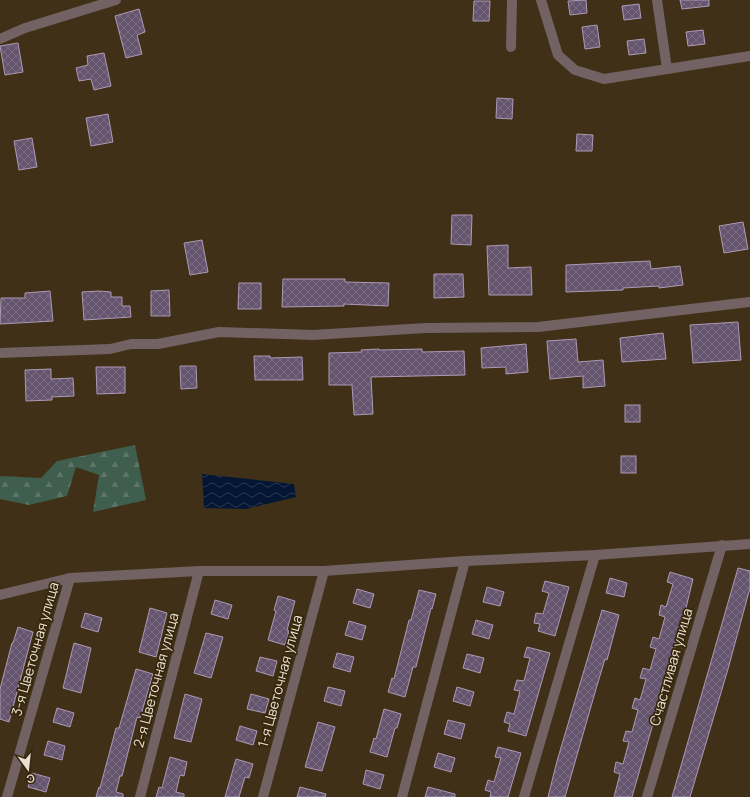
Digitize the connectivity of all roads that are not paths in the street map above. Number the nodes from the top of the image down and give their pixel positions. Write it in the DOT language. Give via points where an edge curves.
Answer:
graph roads {
  1 [pos="116,0"];
  2 [pos="512,0"];
  3 [pos="541,0"];
  4 [pos="657,0"];
  5 [pos="0,39"];
  6 [pos="511,47"];
  7 [pos="750,56"];
  8 [pos="667,69"];
  9 [pos="750,302"];
  10 [pos="0,353"];
  11 [pos="750,544"];
  12 [pos="722,545"];
  13 [pos="595,555"];
  14 [pos="465,561"];
  15 [pos="200,571"];
  16 [pos="324,571"];
  17 [pos="70,578"];
  18 [pos="0,595"];
  19 [pos="7,797"];
  20 [pos="140,797"];
  21 [pos="262,797"];
  22 [pos="402,797"];
  23 [pos="524,797"];
  24 [pos="647,797"];
  1 -- 5 [label="street" via="25,28"];
  2 -- 6 [label="street"];
  3 -- 8 [label="street" via="558,55 575,70 604,79"];
  4 -- 8 [label="street"];
  7 -- 8 [label="street"];
  9 -- 10 [label="street" via="538,327 426,328 313,335 219,332 158,344 130,344 110,349"];
  11 -- 12 [label="street"];
  12 -- 13 [label="street"];
  12 -- 24 [label="street, Счастливая улица"];
  13 -- 14 [label="street"];
  13 -- 23 [label="street"];
  14 -- 16 [label="street"];
  14 -- 22 [label="street"];
  15 -- 16 [label="street"];
  15 -- 17 [label="street"];
  15 -- 20 [label="street, 2-я Цветочная улица"];
  16 -- 21 [label="street, 1-я Цветочная улица"];
  17 -- 18 [label="street"];
  17 -- 19 [label="street, 3-я Цветочная улица"];
}
